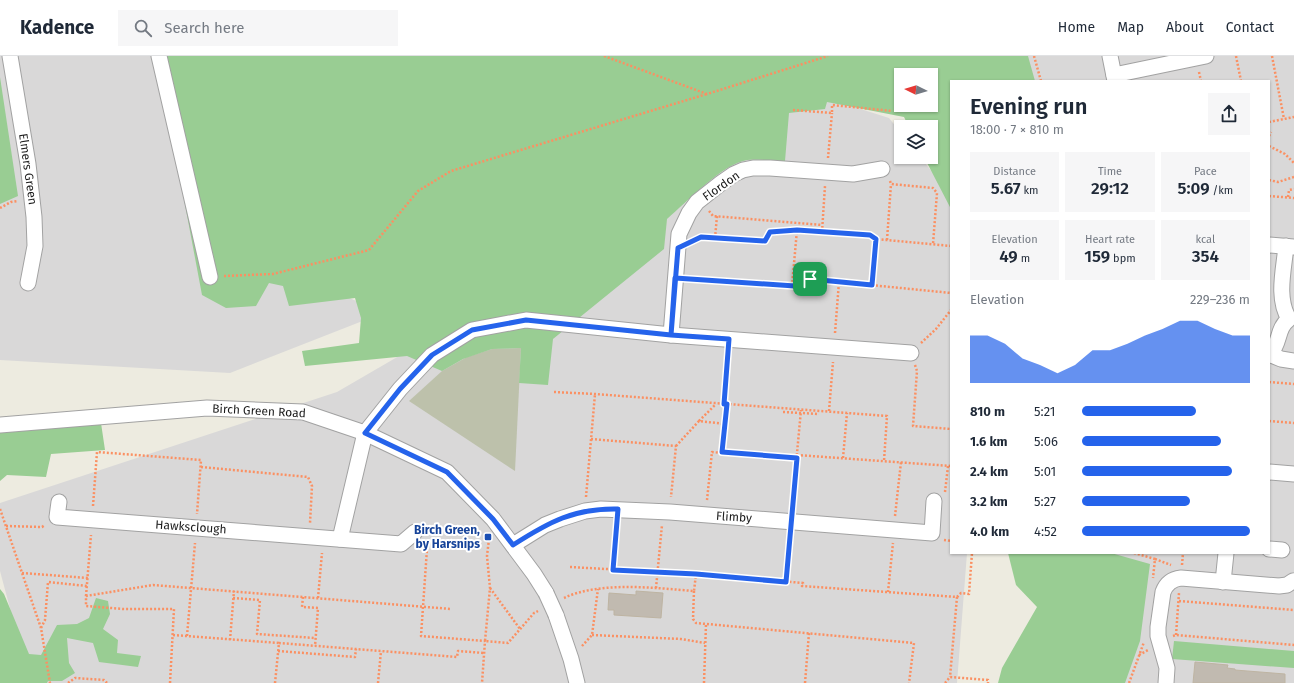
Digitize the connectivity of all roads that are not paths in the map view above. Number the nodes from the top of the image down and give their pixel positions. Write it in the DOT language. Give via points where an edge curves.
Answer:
graph roads {
  1 [pos="10,56"];
  2 [pos="159,56"];
  3 [pos="1110,56"];
  4 [pos="1202,56"];
  5 [pos="1114,78"];
  6 [pos="882,169"];
  7 [pos="1270,245"];
  8 [pos="1290,247"];
  9 [pos="210,277"];
  10 [pos="28,282"];
  11 [pos="1292,318"];
  12 [pos="671,335"];
  13 [pos="911,353"];
  14 [pos="1270,353"];
  15 [pos="1270,354"];
  16 [pos="1294,361"];
  17 [pos="0,425"];
  18 [pos="365,433"];
  19 [pos="1270,472"];
  20 [pos="1294,474"];
  21 [pos="934,501"];
  22 [pos="58,509"];
  23 [pos="415,532"];
  24 [pos="340,539"];
  25 [pos="513,545"];
  26 [pos="1226,554"];
  27 [pos="1294,581"];
  28 [pos="1223,582"];
  29 [pos="577,683"];
  30 [pos="1166,683"];
  1 -- 10 [label="street, Elmers Green" via="32,198 35,246"];
  2 -- 9 [label="street"];
  3 -- 5 [label="street"];
  4 -- 5 [label="street"];
  6 -- 12 [label="street, Flordon" via="853,174 753,168 734,174 700,200 689,213 679,234"];
  7 -- 8 [label="street"];
  8 -- 11 [label="street" via="1282,300 1286,313"];
  11 -- 14 [label="street" via="1282,326 1276,346"];
  12 -- 13 [label="street"];
  12 -- 18 [label="street" via="526,320 472,330 432,355 400,389"];
  15 -- 16 [label="street"];
  17 -- 18 [label="street, Birch Green Road" via="207,408 303,412"];
  18 -- 24 [label="street"];
  18 -- 25 [label="street, Birch Green Road" via="447,472 493,519"];
  19 -- 20 [label="street"];
  21 -- 25 [label="street, Flimby" via="932,532 601,509 566,516 545,525"];
  22 -- 24 [label="street, Hawksclough"];
  23 -- 24 [label="street, Hawksclough" via="401,544"];
  25 -- 29 [label="street, Birch Green Road, bridge" via="546,593 556,615"];
  26 -- 28 [label="street"];
  27 -- 28 [label="street" via="1279,586"];
  28 -- 30 [label="street" via="1181,578 1170,582 1162,592 1158,636 1167,668"];
}
